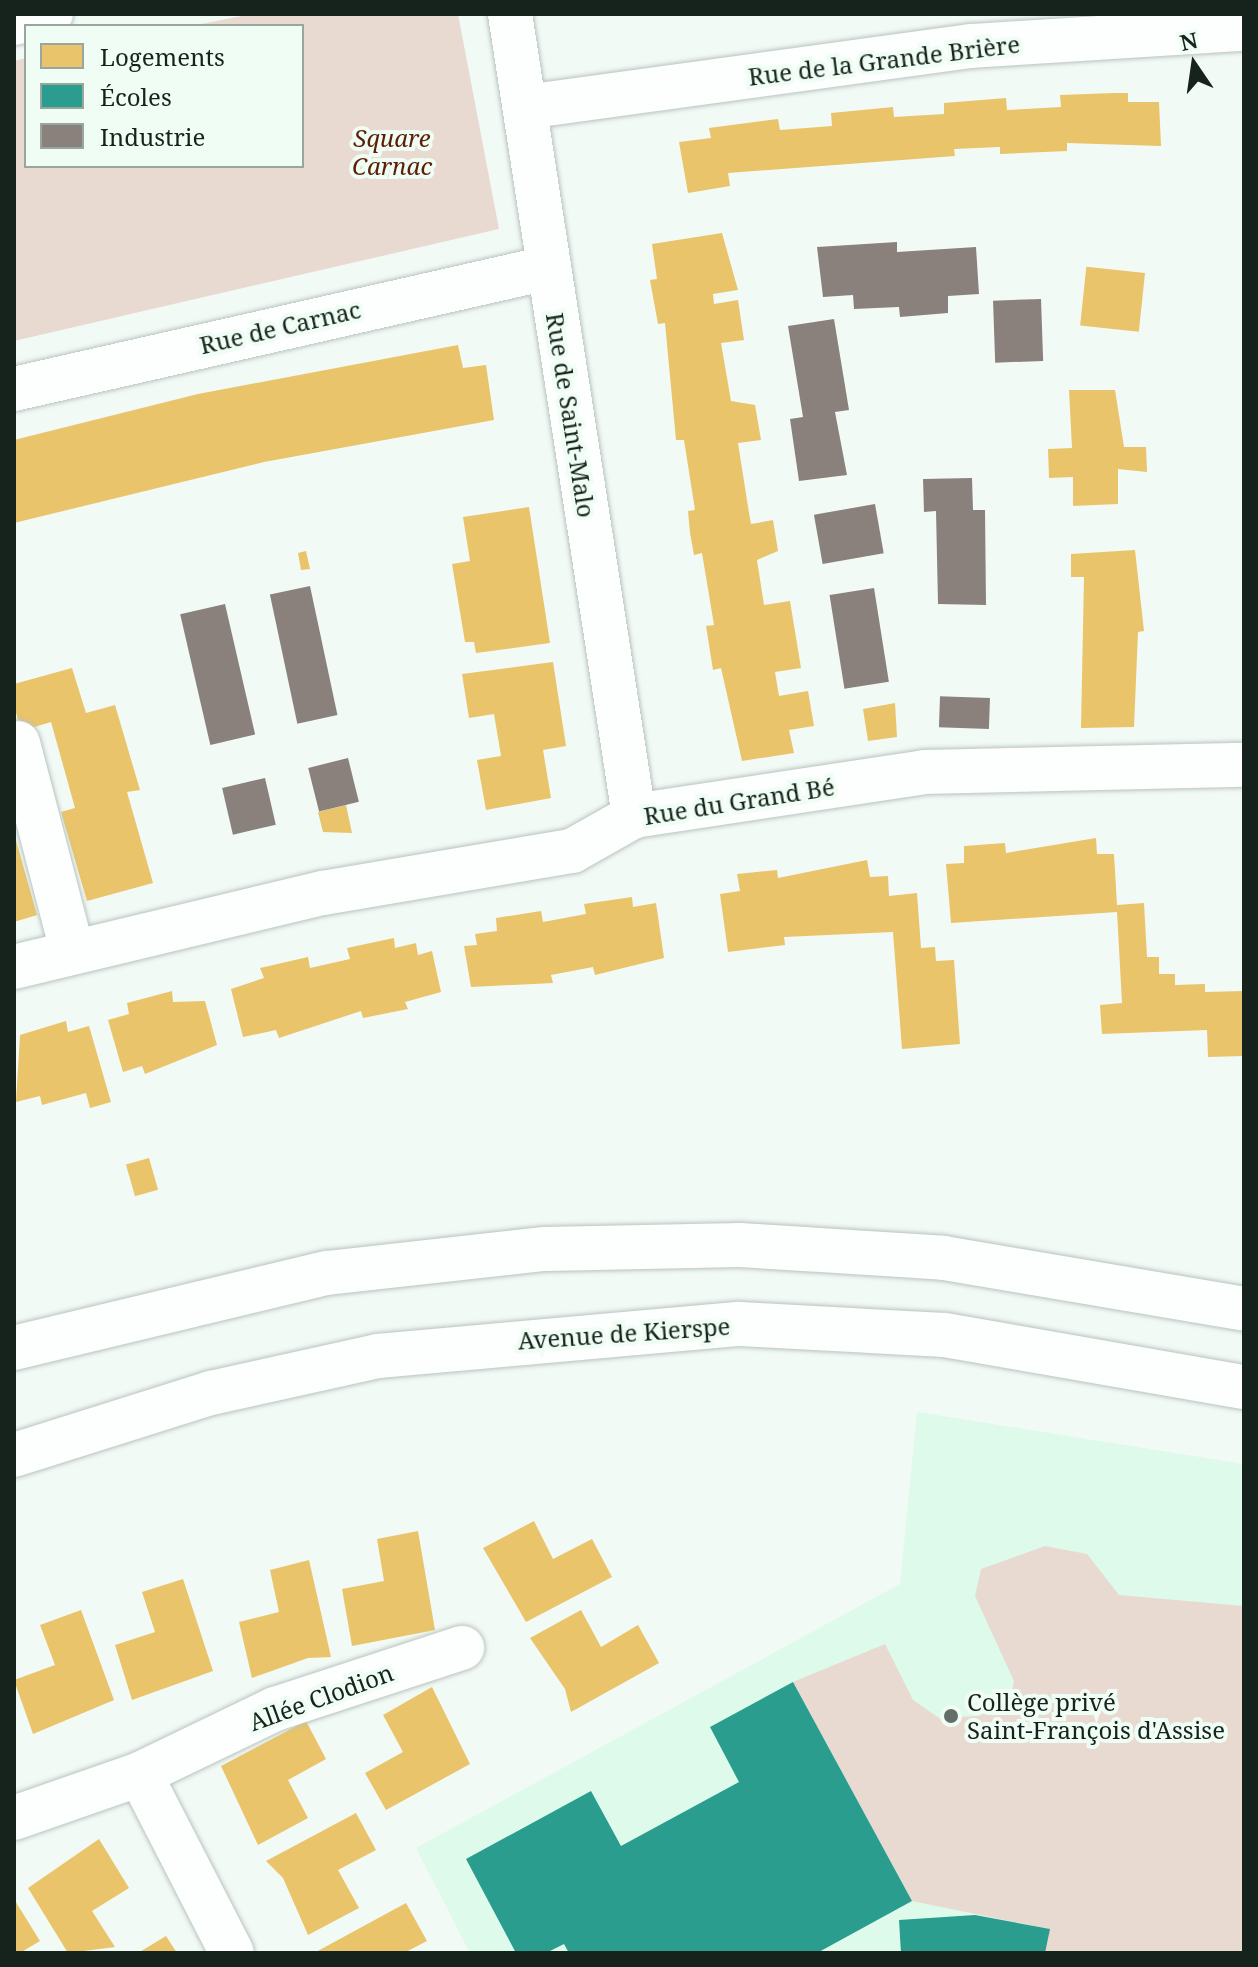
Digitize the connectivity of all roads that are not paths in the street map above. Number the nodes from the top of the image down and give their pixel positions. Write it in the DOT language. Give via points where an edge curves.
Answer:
graph roads {
  1 [pos="51,14"];
  2 [pos="510,14"];
  3 [pos="14,23"];
  4 [pos="1244,29"];
  5 [pos="525,107"];
  6 [pos="547,268"];
  7 [pos="14,389"];
  8 [pos="18,743"];
  9 [pos="1244,765"];
  10 [pos="634,816"];
  11 [pos="72,951"];
  12 [pos="14,967"];
  13 [pos="1244,1309"];
  14 [pos="14,1348"];
  15 [pos="1244,1387"];
  16 [pos="14,1455"];
  17 [pos="462,1648"];
  18 [pos="140,1774"];
  19 [pos="14,1818"];
  20 [pos="232,1953"];
  1 -- 3 [label="street"];
  2 -- 5 [label="street, Rue de Saint-Malo"];
  4 -- 5 [label="street, Rue de la Grande Brière" via="971,46"];
  5 -- 6 [label="street, Rue de Saint-Malo"];
  6 -- 7 [label="street, Rue de Carnac"];
  6 -- 10 [label="street, Rue de Saint-Malo"];
  8 -- 11 [label="street"];
  9 -- 10 [label="street, Rue du Grand Bé" via="924,772"];
  10 -- 11 [label="street, Rue du Grand Bé" via="572,851 323,893"];
  11 -- 12 [label="street, Rue du Grand Bé"];
  13 -- 14 [label="street" via="944,1258 740,1245 545,1249 327,1273"];
  15 -- 16 [label="street, Avenue de Kierspe" via="945,1335 740,1324 378,1356 211,1393"];
  17 -- 18 [label="street, Allée Clodion" via="275,1709"];
  18 -- 19 [label="street, Allée Clodion"];
  18 -- 20 [label="street"];
}
